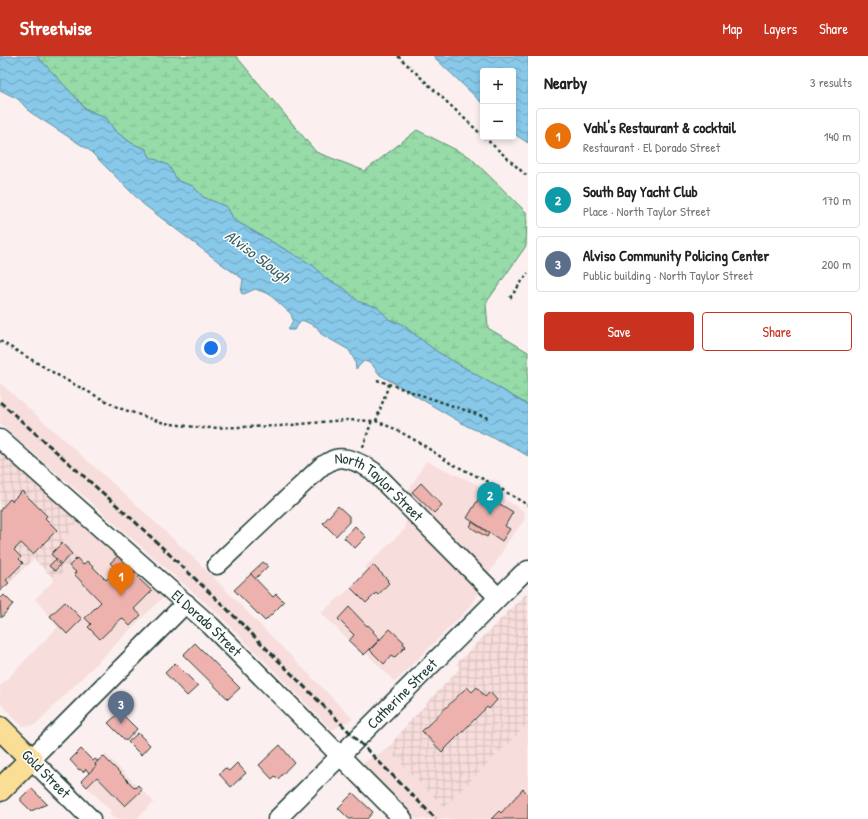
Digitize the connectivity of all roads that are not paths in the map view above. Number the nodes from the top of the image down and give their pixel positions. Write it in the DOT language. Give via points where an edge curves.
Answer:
graph roads {
  1 [pos="0,439"];
  2 [pos="217,565"];
  3 [pos="528,570"];
  4 [pos="498,597"];
  5 [pos="186,603"];
  6 [pos="0,728"];
  7 [pos="340,756"];
  8 [pos="31,759"];
  9 [pos="0,790"];
  10 [pos="91,819"];
  11 [pos="277,819"];
  12 [pos="403,819"];
  1 -- 5 [label="street, El Dorado Street"];
  2 -- 4 [label="street, North Taylor Street" via="323,465 335,459 347,459 373,471"];
  3 -- 4 [label="street, Catherine Street"];
  4 -- 7 [label="street, Catherine Street"];
  5 -- 7 [label="street, El Dorado Street"];
  5 -- 8 [label="street"];
  6 -- 8 [label="main road, Gold Street"];
  7 -- 11 [label="street, Catherine Street"];
  7 -- 12 [label="street, El Dorado Street"];
  8 -- 9 [label="main road"];
  8 -- 10 [label="street, Gold Street"];
}
